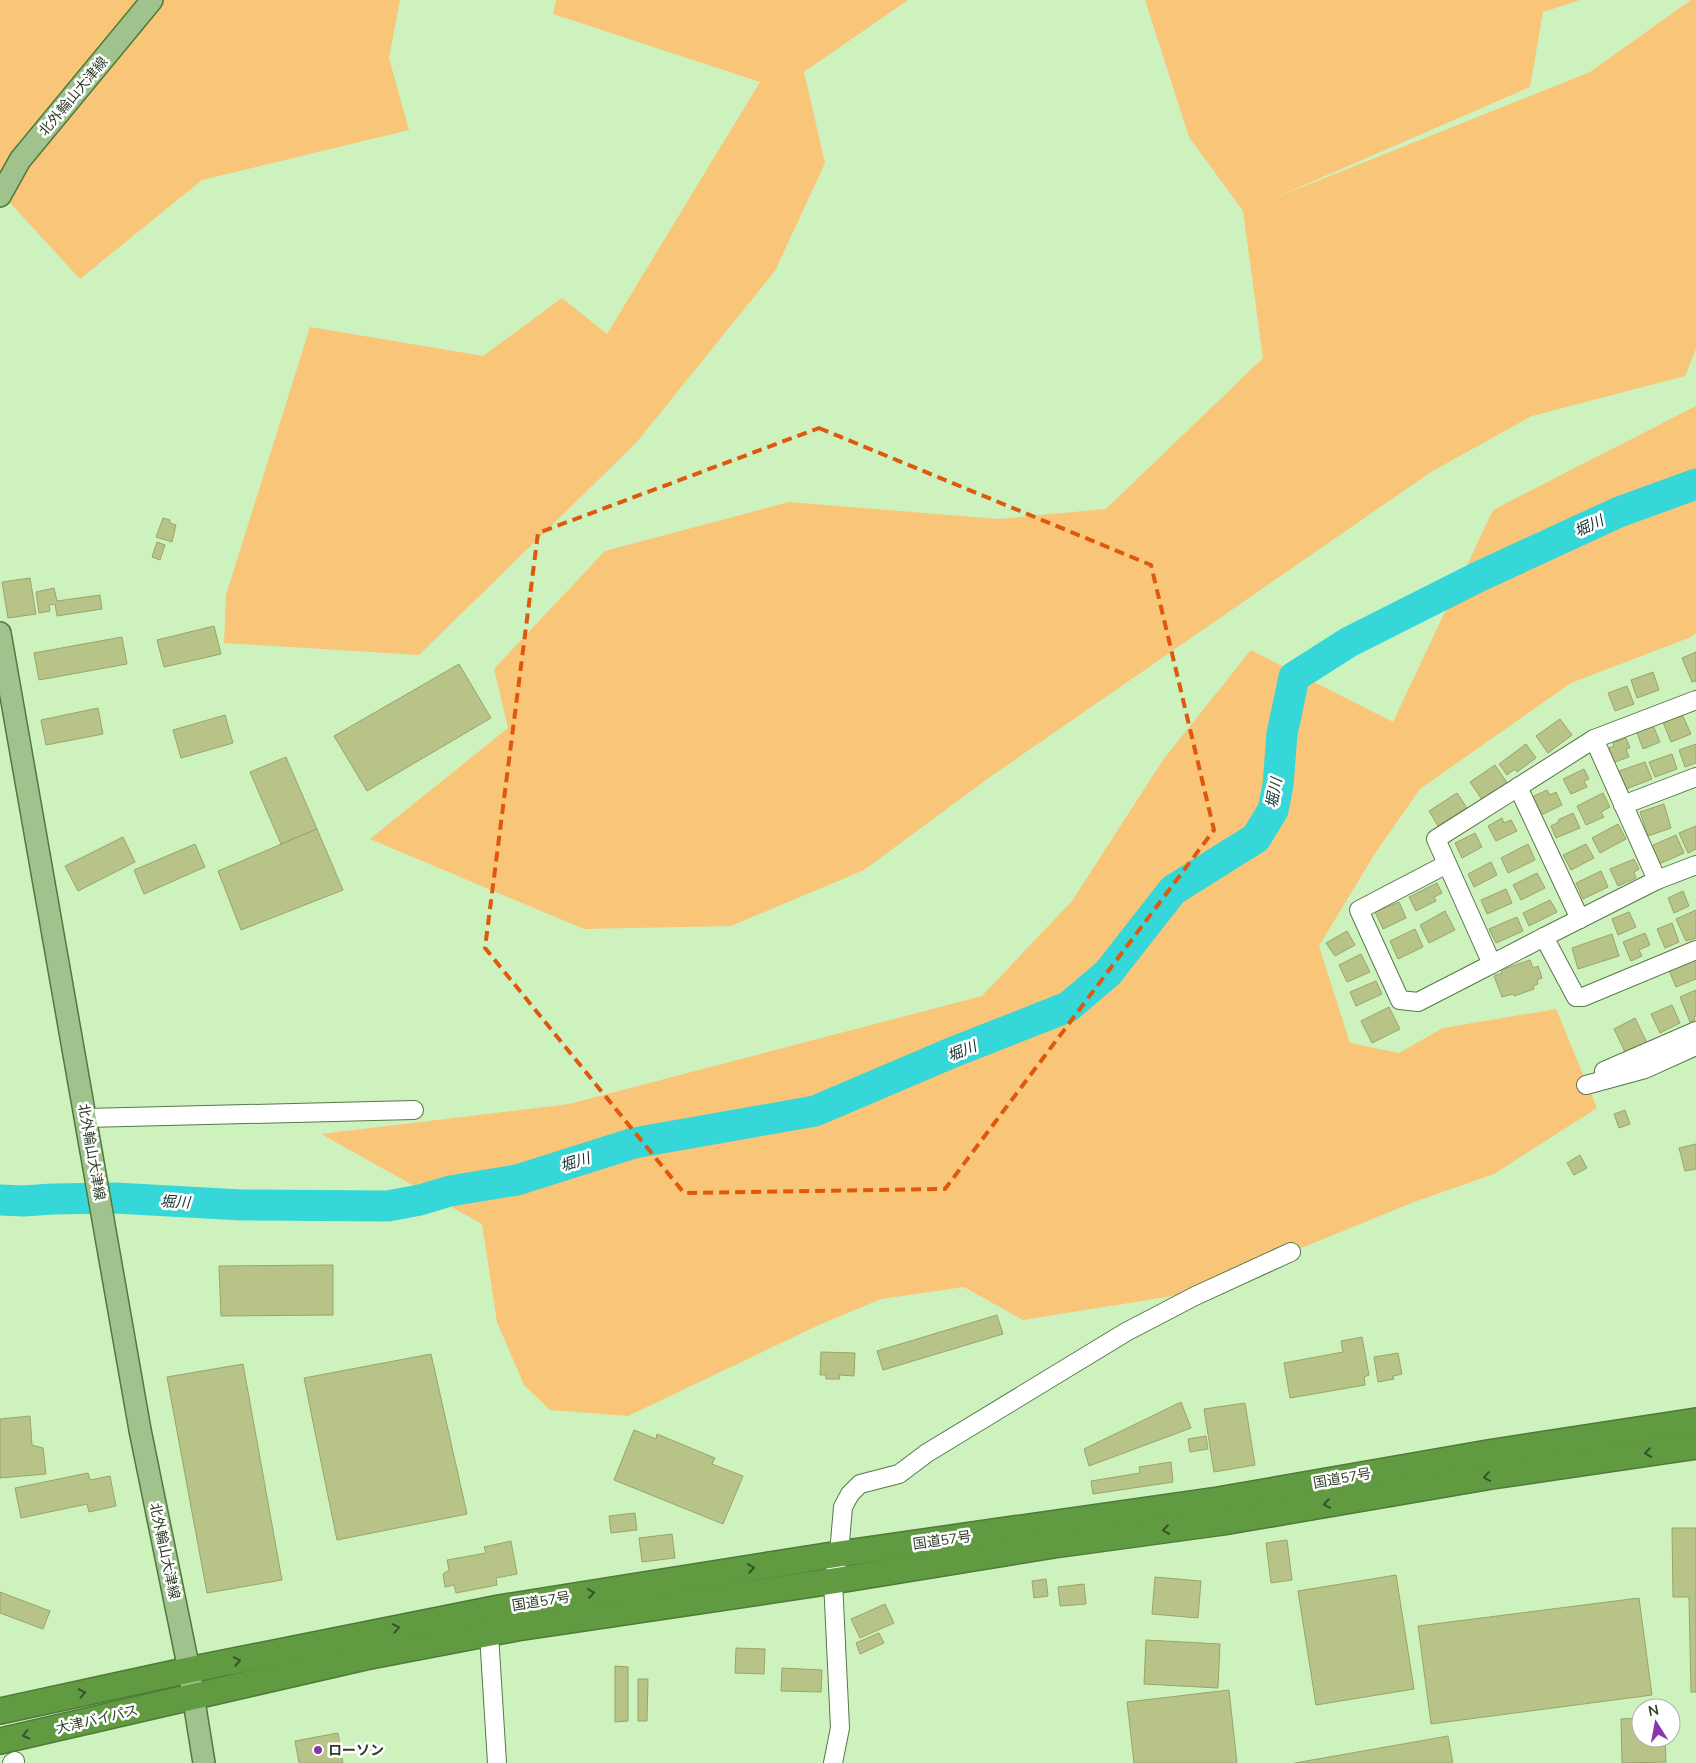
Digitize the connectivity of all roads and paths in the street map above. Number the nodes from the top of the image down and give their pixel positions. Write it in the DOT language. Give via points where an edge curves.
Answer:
graph roads {
  1 [pos="152,0"];
  2 [pos="0,196"];
  3 [pos="0,633"];
  4 [pos="1696,700"];
  5 [pos="1594,739"];
  6 [pos="1696,777"];
  7 [pos="1518,787"];
  8 [pos="1623,805"];
  9 [pos="1448,864"];
  10 [pos="1696,864"];
  11 [pos="1657,880"];
  12 [pos="1580,919"];
  13 [pos="1544,937"];
  14 [pos="1696,950"];
  15 [pos="1492,964"];
  16 [pos="1696,1031"];
  17 [pos="1696,1046"];
  18 [pos="1604,1070"];
  19 [pos="1586,1085"];
  20 [pos="414,1110"];
  21 [pos="86,1118"];
  22 [pos="1291,1252"];
  23 [pos="1696,1421"];
  24 [pos="1696,1446"];
  25 [pos="839,1554"];
  26 [pos="834,1581"];
  27 [pos="489,1634"];
  28 [pos="189,1670"];
  29 [pos="193,1697"];
  30 [pos="0,1711"];
  31 [pos="9,1755"];
  32 [pos="204,1763"];
  33 [pos="497,1763"];
  34 [pos="833,1763"];
  1 -- 2 [label="main road, 北外輪山大津線" via="20,160"];
  3 -- 21 [label="main road, 北外輪山大津線"];
  4 -- 5 [label="street"];
  5 -- 7 [label="street"];
  5 -- 8 [label="street"];
  6 -- 8 [label="street"];
  7 -- 9 [label="street" via="1436,838"];
  7 -- 12 [label="street"];
  8 -- 11 [label="street"];
  9 -- 15 [label="street"];
  9 -- 15 [label="street" via="1359,910 1400,1000 1418,1002"];
  10 -- 11 [label="street"];
  11 -- 12 [label="street"];
  12 -- 13 [label="street"];
  13 -- 14 [label="street" via="1576,997 1583,997"];
  13 -- 15 [label="street"];
  16 -- 18 [label="street"];
  17 -- 19 [label="street" via="1645,1069"];
  20 -- 21 [label="street"];
  21 -- 28 [label="main road, 北外輪山大津線" via="140,1430"];
  22 -- 25 [label="street" via="1126,1332 927,1453 899,1474 860,1484 843,1507"];
  23 -- 25 [label="highway, 国道57号" via="1218,1500"];
  24 -- 26 [label="highway, 国道57号, one-way"];
  25 -- 26 [label="street"];
  28 -- 25 [label="highway, 国道57号, one-way" via="499,1608"];
  26 -- 27 [label="highway, 国道57号"];
  26 -- 34 [label="street" via="840,1728"];
  27 -- 29 [label="highway, 国道57号" via="365,1657"];
  27 -- 33 [label="street"];
  28 -- 29 [label="main road, 北外輪山大津線"];
  30 -- 28 [label="highway, 大津バイパス, one-way"];
  29 -- 31 [label="highway, 大津バイパス, one-way"];
  29 -- 32 [label="main road, 北外輪山大津線"];
}
